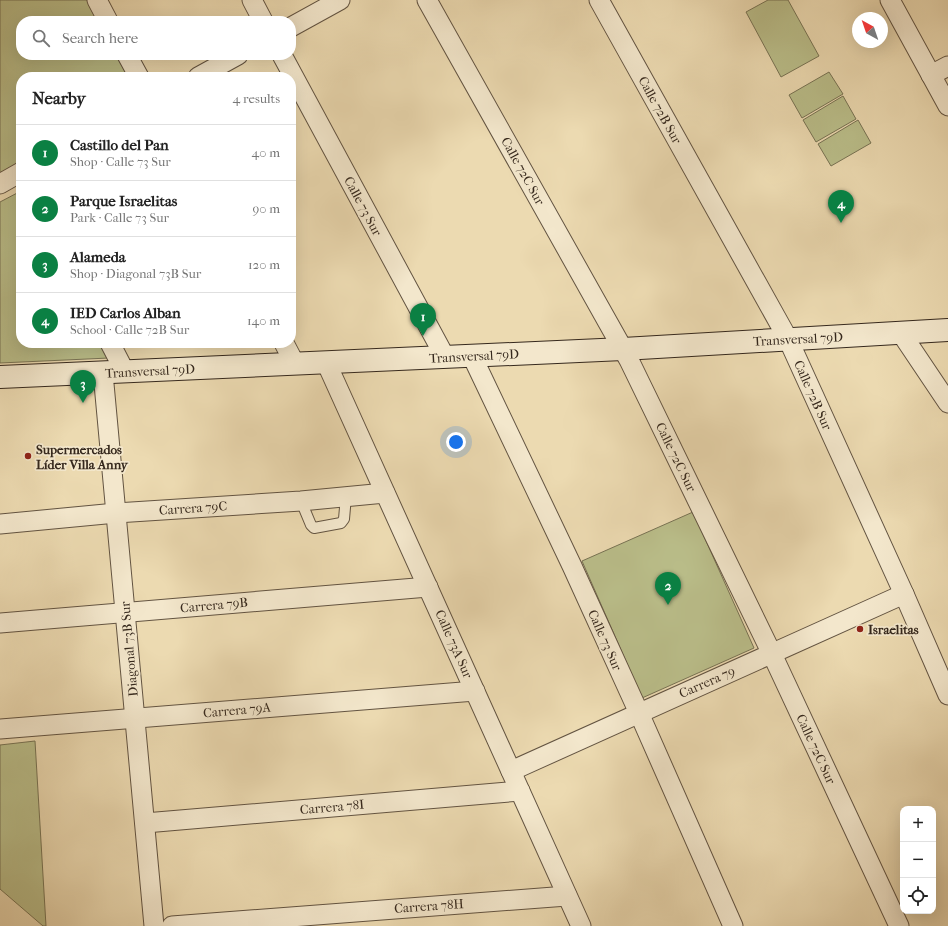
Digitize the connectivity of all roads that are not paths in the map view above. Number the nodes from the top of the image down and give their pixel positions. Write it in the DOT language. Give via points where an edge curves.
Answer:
graph roads {
  1 [pos="97,0"];
  2 [pos="252,0"];
  3 [pos="340,0"];
  4 [pos="427,0"];
  5 [pos="598,0"];
  6 [pos="890,0"];
  7 [pos="105,16"];
  8 [pos="260,16"];
  9 [pos="296,24"];
  10 [pos="130,60"];
  11 [pos="229,60"];
  12 [pos="285,60"];
  13 [pos="948,66"];
  14 [pos="136,72"];
  15 [pos="207,72"];
  16 [pos="291,72"];
  17 [pos="931,75"];
  18 [pos="296,81"];
  19 [pos="948,106"];
  20 [pos="16,176"];
  21 [pos="0,184"];
  22 [pos="948,330"];
  23 [pos="901,333"];
  24 [pos="788,340"];
  25 [pos="113,348"];
  26 [pos="287,348"];
  27 [pos="623,349"];
  28 [pos="472,356"];
  29 [pos="445,357"];
  30 [pos="326,362"];
  31 [pos="296,364"];
  32 [pos="125,372"];
  33 [pos="103,373"];
  34 [pos="0,377"];
  35 [pos="948,403"];
  36 [pos="385,493"];
  37 [pos="346,496"];
  38 [pos="301,501"];
  39 [pos="116,513"];
  40 [pos="0,524"];
  41 [pos="428,588"];
  42 [pos="904,594"];
  43 [pos="125,613"];
  44 [pos="0,623"];
  45 [pos="772,654"];
  46 [pos="475,691"];
  47 [pos="948,695"];
  48 [pos="639,713"];
  49 [pos="135,718"];
  50 [pos="0,729"];
  51 [pos="511,771"];
  52 [pos="520,791"];
  53 [pos="145,823"];
  54 [pos="567,896"];
  55 [pos="154,926"];
  56 [pos="172,926"];
  57 [pos="581,926"];
  58 [pos="733,926"];
  59 [pos="899,926"];
  1 -- 7 [label="street"];
  2 -- 8 [label="street"];
  3 -- 9 [label="street"];
  4 -- 27 [label="street, Calle 72C Sur"];
  5 -- 24 [label="street, Calle 72B Sur"];
  6 -- 17 [label="street"];
  10 -- 14 [label="street"];
  11 -- 15 [label="street"];
  12 -- 16 [label="street, Calle 73 Sur"];
  13 -- 17 [label="street"];
  17 -- 19 [label="street"];
  18 -- 29 [label="street, Calle 73 Sur"];
  20 -- 21 [label="street"];
  22 -- 23 [label="main road, Transversal 79D"];
  23 -- 24 [label="main road, Transversal 79D"];
  23 -- 35 [label="street"];
  24 -- 27 [label="main road, Transversal 79D"];
  24 -- 42 [label="street, Calle 72B Sur"];
  25 -- 32 [label="street"];
  26 -- 31 [label="street"];
  27 -- 28 [label="main road, Transversal 79D"];
  27 -- 45 [label="street, Calle 72C Sur"];
  28 -- 29 [label="main road, Transversal 79D"];
  28 -- 48 [label="street, Calle 73 Sur"];
  29 -- 30 [label="main road, Transversal 79D"];
  30 -- 31 [label="main road, Transversal 79D"];
  30 -- 36 [label="street, Calle 73A Sur"];
  31 -- 32 [label="main road, Transversal 79D"];
  32 -- 33 [label="main road, Transversal 79D"];
  33 -- 34 [label="main road, Transversal 79D"];
  33 -- 39 [label="street, Diagonal 73B Sur"];
  36 -- 37 [label="street, Carrera 79C"];
  36 -- 41 [label="street, Calle 73A Sur"];
  37 -- 38 [label="street, Carrera 79C"];
  37 -- 38 [label="lane" via="344,519 314,528"];
  38 -- 39 [label="street, Carrera 79C"];
  39 -- 40 [label="street, Carrera 79C"];
  39 -- 43 [label="street, Diagonal 73B Sur"];
  41 -- 43 [label="street, Carrera 79B"];
  41 -- 46 [label="street, Calle 73A Sur"];
  42 -- 45 [label="street, Carrera 79"];
  42 -- 47 [label="street, Calle 72B Sur"];
  43 -- 44 [label="street, Carrera 79B"];
  43 -- 49 [label="street, Diagonal 73B Sur"];
  45 -- 48 [label="street, Carrera 79"];
  45 -- 59 [label="street, Calle 72C Sur"];
  46 -- 49 [label="street, Carrera 79A"];
  46 -- 51 [label="street, Calle 73A Sur"];
  48 -- 51 [label="street, Carrera 79"];
  48 -- 58 [label="street, Calle 73 Sur"];
  49 -- 50 [label="street, Carrera 79A"];
  49 -- 53 [label="street, Diagonal 73B Sur"];
  51 -- 52 [label="street, Calle 73A Sur"];
  52 -- 53 [label="street, Carrera 78I"];
  52 -- 54 [label="street, Calle 73A Sur"];
  53 -- 55 [label="street, Diagonal 73B Sur"];
  54 -- 56 [label="street, Carrera 78H"];
  54 -- 57 [label="street, Calle 73A Sur"];
}
